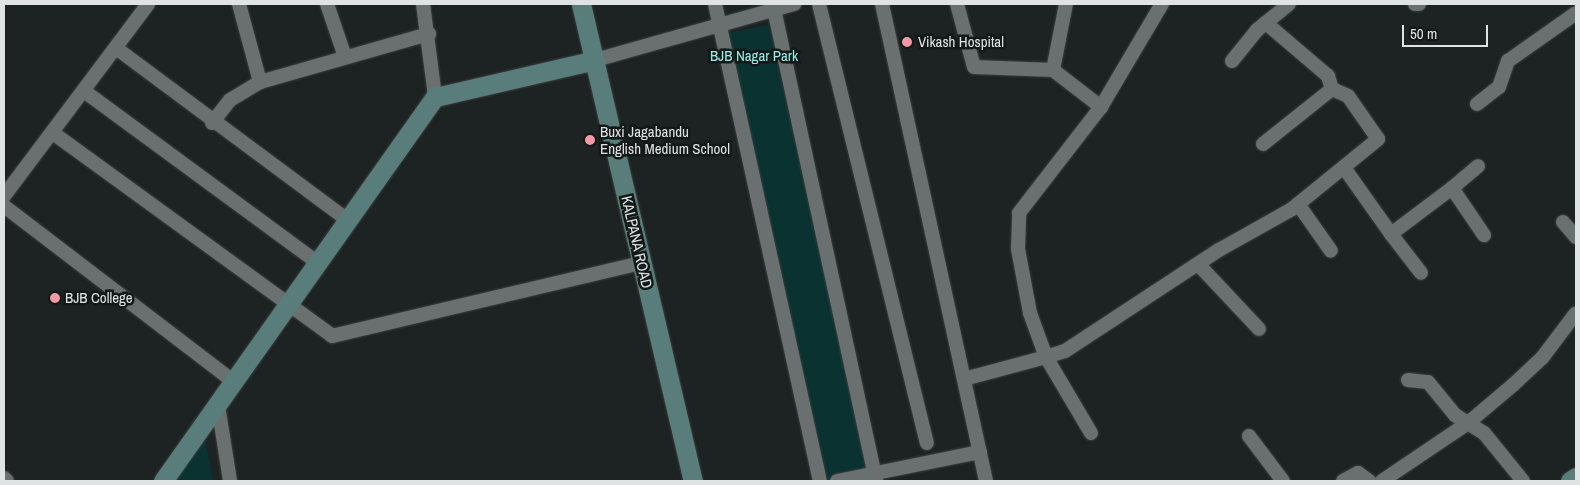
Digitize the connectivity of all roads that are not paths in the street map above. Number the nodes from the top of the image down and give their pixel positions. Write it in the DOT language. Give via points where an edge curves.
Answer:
graph roads {
  1 [pos="148,4"];
  2 [pos="238,4"];
  3 [pos="327,4"];
  4 [pos="423,4"];
  5 [pos="582,4"];
  6 [pos="594,4"];
  7 [pos="715,4"];
  8 [pos="790,4"];
  9 [pos="819,4"];
  10 [pos="882,4"];
  11 [pos="957,4"];
  12 [pos="1066,4"];
  13 [pos="1162,4"];
  14 [pos="1289,4"];
  15 [pos="1415,4"];
  16 [pos="1419,4"];
  17 [pos="774,9"];
  18 [pos="1576,13"];
  19 [pos="1266,23"];
  20 [pos="720,24"];
  21 [pos="429,34"];
  22 [pos="116,48"];
  23 [pos="345,57"];
  24 [pos="601,58"];
  25 [pos="1232,61"];
  26 [pos="1053,70"];
  27 [pos="260,82"];
  28 [pos="1332,89"];
  29 [pos="84,91"];
  30 [pos="435,97"];
  31 [pos="1477,104"];
  32 [pos="1101,106"];
  33 [pos="212,122"];
  34 [pos="53,133"];
  35 [pos="1263,144"];
  36 [pos="1478,166"];
  37 [pos="1345,169"];
  38 [pos="1452,188"];
  39 [pos="4,196"];
  40 [pos="1298,204"];
  41 [pos="4,206"];
  42 [pos="348,220"];
  43 [pos="1563,222"];
  44 [pos="1391,234"];
  45 [pos="1484,235"];
  46 [pos="1576,237"];
  47 [pos="1331,251"];
  48 [pos="317,262"];
  49 [pos="642,263"];
  50 [pos="1198,264"];
  51 [pos="1421,273"];
  52 [pos="286,306"];
  53 [pos="1576,313"];
  54 [pos="1259,329"];
  55 [pos="1046,357"];
  56 [pos="964,379"];
  57 [pos="1408,380"];
  58 [pos="234,382"];
  59 [pos="218,405"];
  60 [pos="1468,423"];
  61 [pos="1091,433"];
  62 [pos="1249,436"];
  63 [pos="926,443"];
  64 [pos="980,452"];
  65 [pos="1576,477"];
  66 [pos="4,478"];
  67 [pos="875,478"];
  68 [pos="8,481"];
  69 [pos="163,481"];
  70 [pos="230,481"];
  71 [pos="693,481"];
  72 [pos="704,481"];
  73 [pos="820,481"];
  74 [pos="837,481"];
  75 [pos="986,481"];
  76 [pos="1283,481"];
  77 [pos="1343,481"];
  78 [pos="1369,481"];
  79 [pos="1382,481"];
  80 [pos="1523,481"];
  81 [pos="1570,481"];
  1 -- 22 [label="street"];
  2 -- 27 [label="street"];
  3 -- 23 [label="street"];
  4 -- 21 [label="street"];
  5 -- 24 [label="street, KALPANA ROAD"];
  6 -- 24 [label="street, KALPANA ROAD"];
  7 -- 20 [label="street"];
  8 -- 17 [label="street"];
  9 -- 63 [label="street"];
  10 -- 56 [label="street"];
  11 -- 26 [label="street" via="974,66"];
  12 -- 26 [label="street"];
  13 -- 32 [label="street"];
  14 -- 19 [label="street"];
  15 -- 16 [label="street"];
  17 -- 20 [label="street"];
  17 -- 67 [label="street"];
  18 -- 31 [label="street" via="1508,62 1499,87"];
  19 -- 25 [label="street"];
  19 -- 28 [label="street" via="1328,76"];
  20 -- 24 [label="street"];
  20 -- 73 [label="street"];
  21 -- 23 [label="street"];
  21 -- 30 [label="street"];
  22 -- 29 [label="street"];
  22 -- 33 [label="street"];
  23 -- 27 [label="street"];
  24 -- 30 [label="street"];
  24 -- 49 [label="street, KALPANA ROAD"];
  24 -- 72 [label="street, KALPANA ROAD"];
  26 -- 32 [label="street"];
  27 -- 33 [label="street" via="230,100"];
  28 -- 35 [label="street"];
  28 -- 37 [label="street" via="1348,96 1378,139"];
  29 -- 34 [label="street"];
  29 -- 48 [label="street"];
  30 -- 42 [label="street"];
  32 -- 55 [label="street" via="1019,213 1018,249 1030,313"];
  33 -- 42 [label="street"];
  34 -- 39 [label="street"];
  34 -- 52 [label="street"];
  36 -- 38 [label="street"];
  37 -- 40 [label="street"];
  37 -- 44 [label="street"];
  38 -- 44 [label="street"];
  38 -- 45 [label="street"];
  40 -- 47 [label="street"];
  40 -- 50 [label="street"];
  41 -- 58 [label="street"];
  42 -- 48 [label="street"];
  43 -- 46 [label="street"];
  44 -- 51 [label="street"];
  48 -- 52 [label="street"];
  49 -- 52 [label="street" via="332,336"];
  49 -- 71 [label="street, KALPANA ROAD"];
  50 -- 54 [label="street"];
  50 -- 55 [label="street" via="1065,351"];
  52 -- 58 [label="street"];
  53 -- 60 [label="street" via="1542,358"];
  55 -- 56 [label="street"];
  55 -- 61 [label="street"];
  56 -- 64 [label="street"];
  57 -- 60 [label="street" via="1428,382 1456,415"];
  58 -- 59 [label="street"];
  59 -- 69 [label="street"];
  59 -- 70 [label="street"];
  60 -- 79 [label="street"];
  60 -- 80 [label="street" via="1484,432"];
  62 -- 76 [label="street"];
  64 -- 67 [label="street"];
  64 -- 75 [label="street"];
  65 -- 81 [label="street"];
  66 -- 68 [label="street"];
  67 -- 74 [label="street"];
  77 -- 78 [label="street" via="1358,473"];
}
